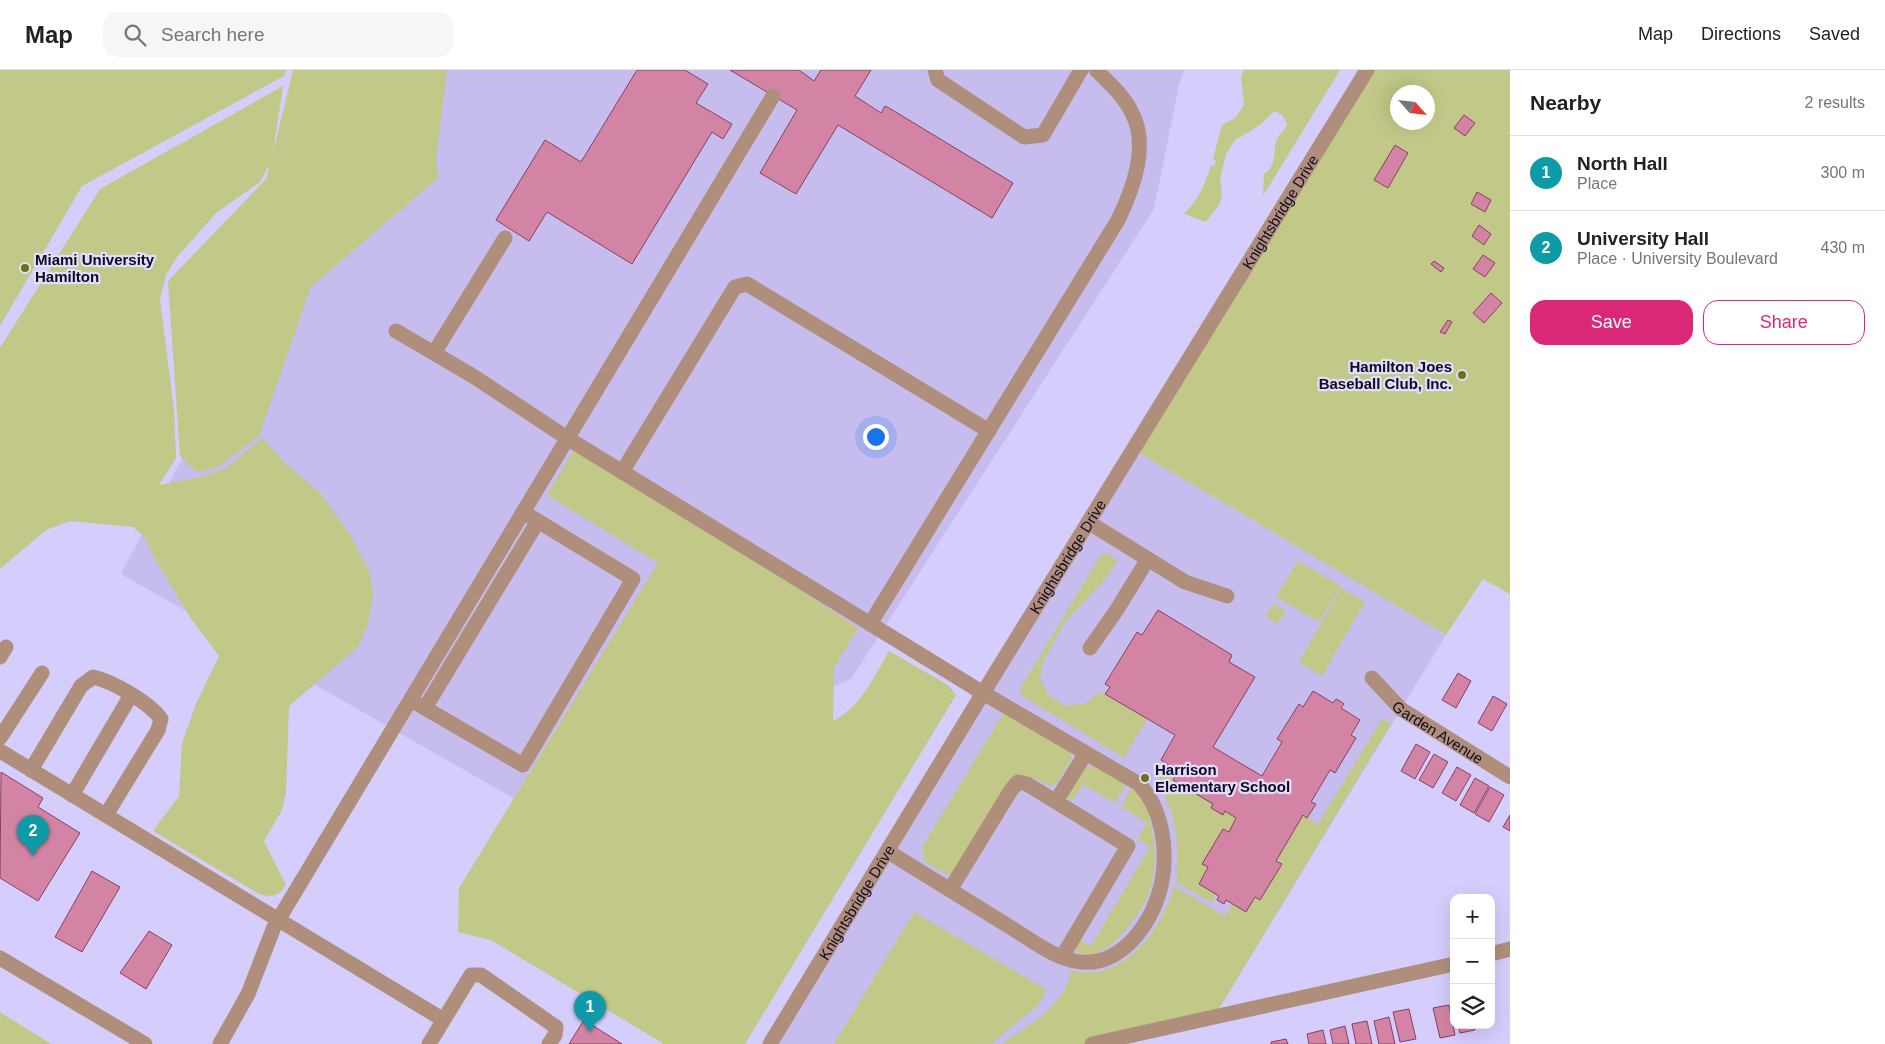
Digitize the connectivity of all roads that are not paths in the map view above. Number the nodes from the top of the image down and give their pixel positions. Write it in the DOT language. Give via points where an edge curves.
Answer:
graph roads {
  1 [pos="935,70"];
  2 [pos="1081,70"];
  3 [pos="1096,70"];
  4 [pos="1374,70"];
  5 [pos="1365,75"];
  6 [pos="774,96"];
  7 [pos="505,238"];
  8 [pos="396,331"];
  9 [pos="434,353"];
  10 [pos="989,431"];
  11 [pos="567,438"];
  12 [pos="622,472"];
  13 [pos="523,512"];
  14 [pos="538,521"];
  15 [pos="1088,522"];
  16 [pos="1148,559"];
  17 [pos="1227,596"];
  18 [pos="870,624"];
  19 [pos="1090,648"];
  20 [pos="42,673"];
  21 [pos="1372,678"];
  22 [pos="983,692"];
  23 [pos="131,695"];
  24 [pos="411,700"];
  25 [pos="425,708"];
  26 [pos="0,738"];
  27 [pos="0,751"];
  28 [pos="1086,753"];
  29 [pos="31,770"];
  30 [pos="1510,777"];
  31 [pos="72,795"];
  32 [pos="1056,801"];
  33 [pos="106,815"];
  34 [pos="886,851"];
  35 [pos="950,890"];
  36 [pos="279,920"];
  37 [pos="1510,949"];
  38 [pos="1495,953"];
  39 [pos="1062,957"];
  40 [pos="0,958"];
  41 [pos="1450,965"];
  42 [pos="442,1020"];
  43 [pos="145,1044"];
  44 [pos="220,1044"];
  45 [pos="429,1044"];
  46 [pos="549,1044"];
  47 [pos="770,1044"];
  48 [pos="1092,1044"];
  1 -- 2 [label="street" via="938,80 1024,137 1042,135"];
  3 -- 10 [label="street" via="1117,90 1132,112 1139,138 1132,192"];
  4 -- 5 [label="street, Knightsbridge Drive"];
  5 -- 15 [label="street, Knightsbridge Drive"];
  6 -- 11 [label="street"];
  7 -- 9 [label="street"];
  8 -- 9 [label="street"];
  9 -- 11 [label="street"];
  10 -- 12 [label="street" via="747,284 734,287"];
  10 -- 18 [label="street"];
  11 -- 12 [label="street"];
  11 -- 13 [label="street"];
  12 -- 18 [label="street"];
  13 -- 14 [label="street"];
  13 -- 24 [label="street"];
  14 -- 25 [label="street"];
  14 -- 25 [label="street" via="633,579 522,764"];
  15 -- 16 [label="street"];
  15 -- 22 [label="street, Knightsbridge Drive"];
  16 -- 17 [label="street" via="1185,582"];
  16 -- 19 [label="street"];
  18 -- 22 [label="street"];
  20 -- 26 [label="street"];
  21 -- 30 [label="street, Garden Avenue" via="1401,709"];
  22 -- 28 [label="street"];
  22 -- 34 [label="street, Knightsbridge Drive"];
  23 -- 29 [label="street" via="93,677 81,686"];
  23 -- 31 [label="street"];
  23 -- 33 [label="street" via="155,709 160,719 158,730"];
  24 -- 25 [label="street"];
  24 -- 36 [label="street"];
  27 -- 29 [label="street"];
  28 -- 32 [label="street"];
  28 -- 39 [label="street" via="1139,784 1148,793 1158,813 1164,844 1162,881 1152,910 1140,930 1119,953 1101,961 1082,962"];
  29 -- 31 [label="street"];
  31 -- 33 [label="street"];
  32 -- 35 [label="street" via="1018,782"];
  32 -- 39 [label="street" via="1128,846"];
  33 -- 36 [label="street"];
  34 -- 35 [label="street"];
  34 -- 47 [label="street, Knightsbridge Drive"];
  35 -- 39 [label="street"];
  36 -- 42 [label="street"];
  36 -- 44 [label="street" via="248,994"];
  37 -- 38 [label="street"];
  40 -- 43 [label="street"];
  41 -- 48 [label="street"];
  42 -- 45 [label="street"];
  42 -- 46 [label="street" via="471,975 481,975 556,1027"];
}
